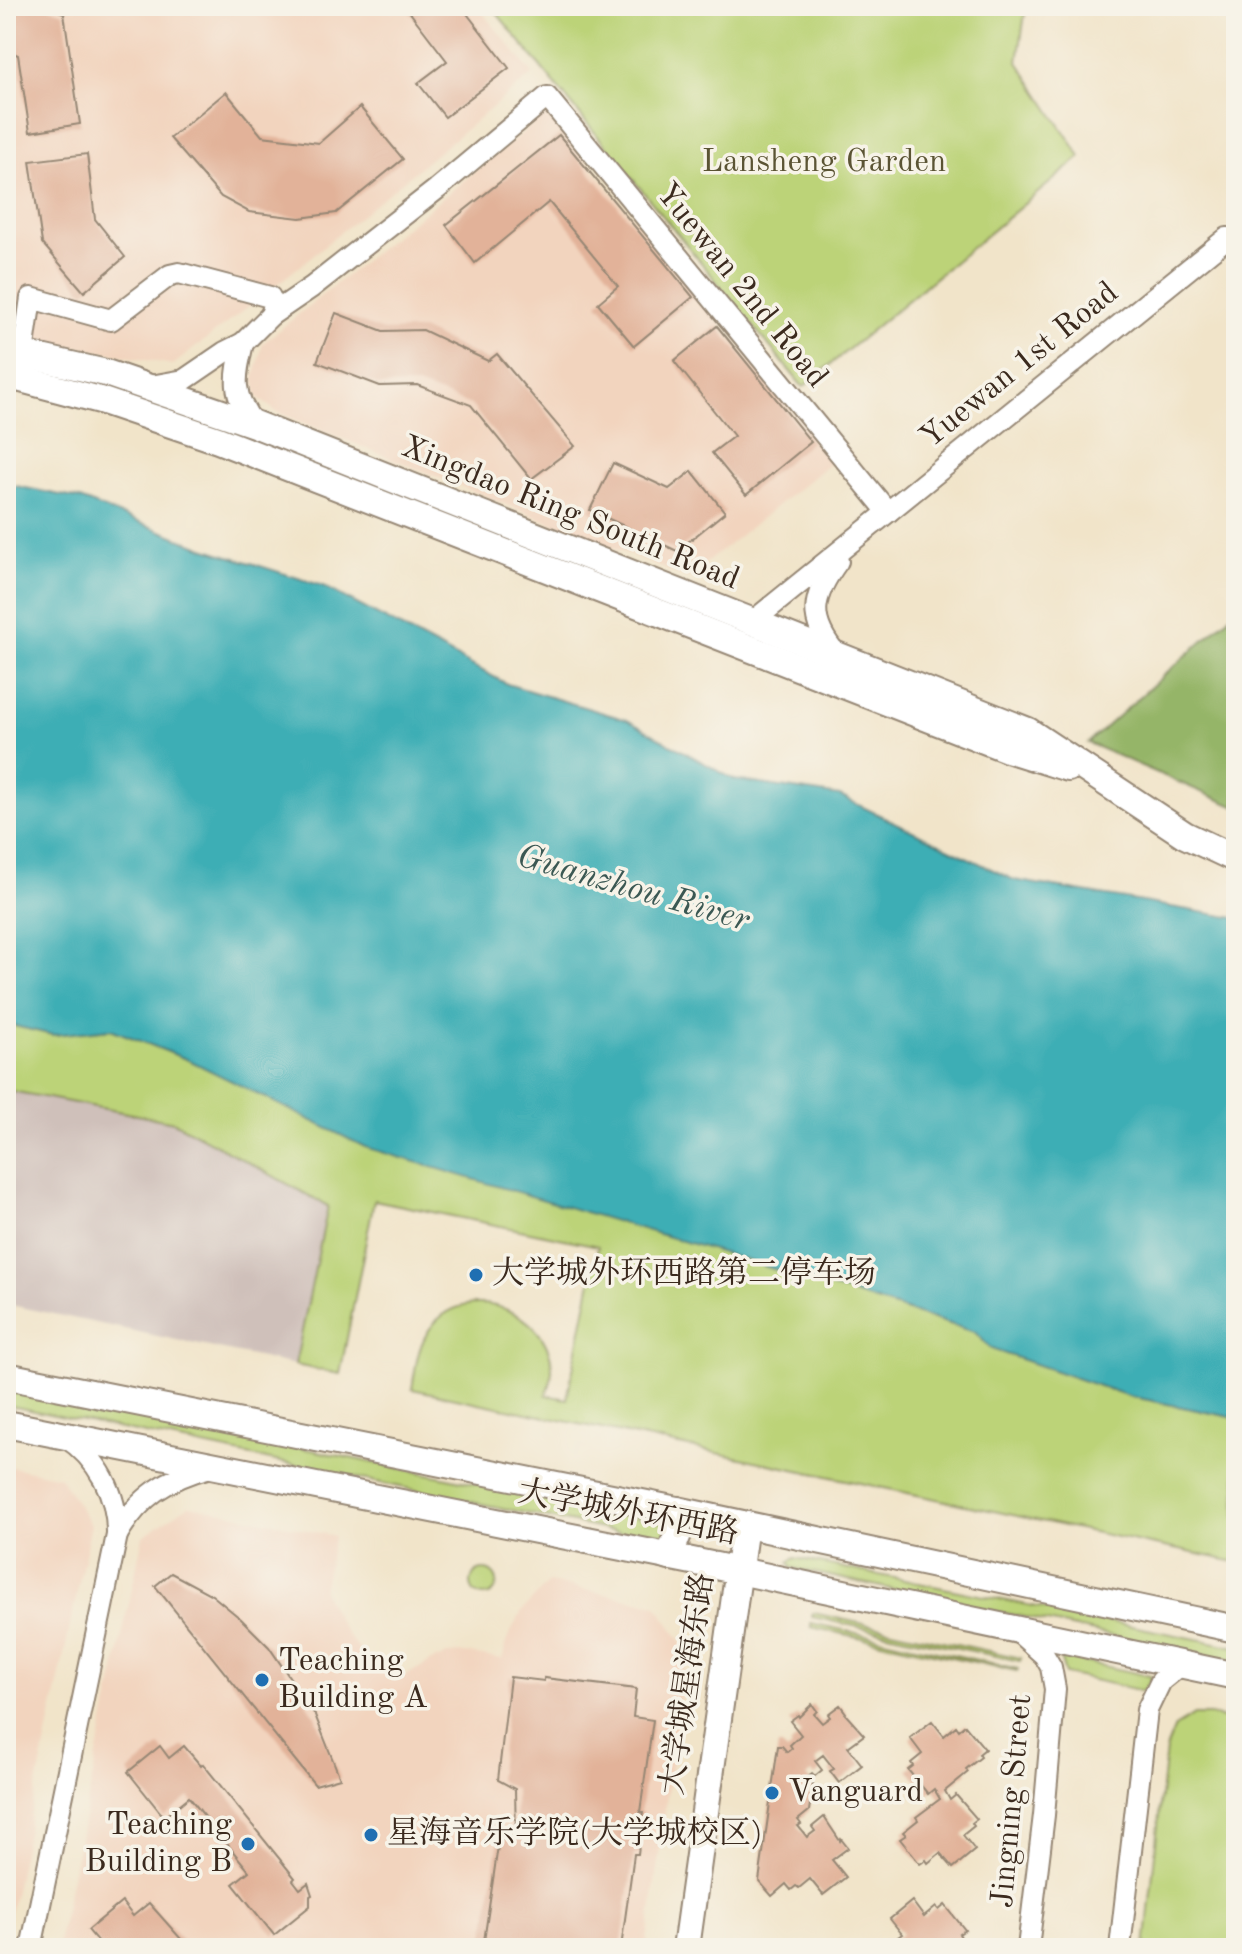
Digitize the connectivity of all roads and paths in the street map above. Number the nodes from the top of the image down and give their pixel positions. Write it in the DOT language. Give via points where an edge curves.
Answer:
graph roads {
  1 [pos="1227,238"];
  2 [pos="271,315"];
  3 [pos="243,343"];
  4 [pos="15,351"];
  5 [pos="6,375"];
  6 [pos="145,387"];
  7 [pos="254,424"];
  8 [pos="888,512"];
  9 [pos="852,541"];
  10 [pos="752,622"];
  11 [pos="839,656"];
  12 [pos="1094,776"];
  13 [pos="1236,859"];
  14 [pos="6,1376"];
  15 [pos="6,1424"];
  16 [pos="63,1436"];
  17 [pos="211,1466"];
  18 [pos="677,1510"];
  19 [pos="745,1525"];
  20 [pos="117,1535"];
  21 [pos="669,1557"];
  22 [pos="739,1571"];
  23 [pos="1012,1628"];
  24 [pos="1236,1629"];
  25 [pos="1181,1665"];
  26 [pos="1236,1676"];
  27 [pos="31,1948"];
  28 [pos="686,1948"];
  29 [pos="1028,1948"];
  30 [pos="1120,1948"];
  1 -- 8 [label="street, Yuewan 1st Road"];
  2 -- 3 [label="street"];
  2 -- 4 [label="street" via="270,297 179,273 111,320 31,298"];
  2 -- 8 [label="street, Yuewan 2nd Road" via="425,199 547,97"];
  3 -- 6 [label="street" via="184,380"];
  3 -- 7 [label="street" via="238,399"];
  4 -- 6 [label="main road, Xingdao Ring South Road"];
  5 -- 12 [label="main road, Xingdao Ring South Road" via="218,440 1007,749"];
  6 -- 7 [label="main road, Xingdao Ring South Road"];
  7 -- 10 [label="main road, Xingdao Ring South Road"];
  8 -- 9 [label="street, Yuewan 1st Road"];
  9 -- 10 [label="street, Yuewan 1st Road"];
  9 -- 11 [label="street, Yuewan 1st Road" via="822,585 816,604 820,630"];
  10 -- 11 [label="main road, Xingdao Ring South Road"];
  11 -- 12 [label="main road, Xingdao Ring South Road" via="1028,731"];
  12 -- 13 [label="main road, Xingdao Ring South Road" via="1185,835"];
  14 -- 18 [label="main road, 大学城外环西路"];
  15 -- 16 [label="main road, 大学城外环西路"];
  16 -- 17 [label="main road, 大学城外环西路"];
  16 -- 20 [label="street" via="83,1452 110,1490"];
  17 -- 20 [label="street" via="149,1494"];
  17 -- 21 [label="main road, 大学城外环西路"];
  18 -- 19 [label="main road, 大学城外环西路"];
  18 -- 21 [label="main road" via="678,1534"];
  19 -- 22 [label="main road, 大学城星海东路"];
  19 -- 24 [label="main road, 大学城外环西路"];
  20 -- 27 [label="street"];
  21 -- 22 [label="main road, 大学城外环西路"];
  22 -- 23 [label="main road, 大学城外环西路"];
  22 -- 28 [label="main road, 大学城星海东路"];
  23 -- 25 [label="main road, 大学城外环西路"];
  23 -- 29 [label="street, Jingning Street" via="1044,1655 1055,1689"];
  25 -- 26 [label="main road, 大学城外环西路"];
  25 -- 30 [label="street" via="1161,1681 1147,1710"];
}
